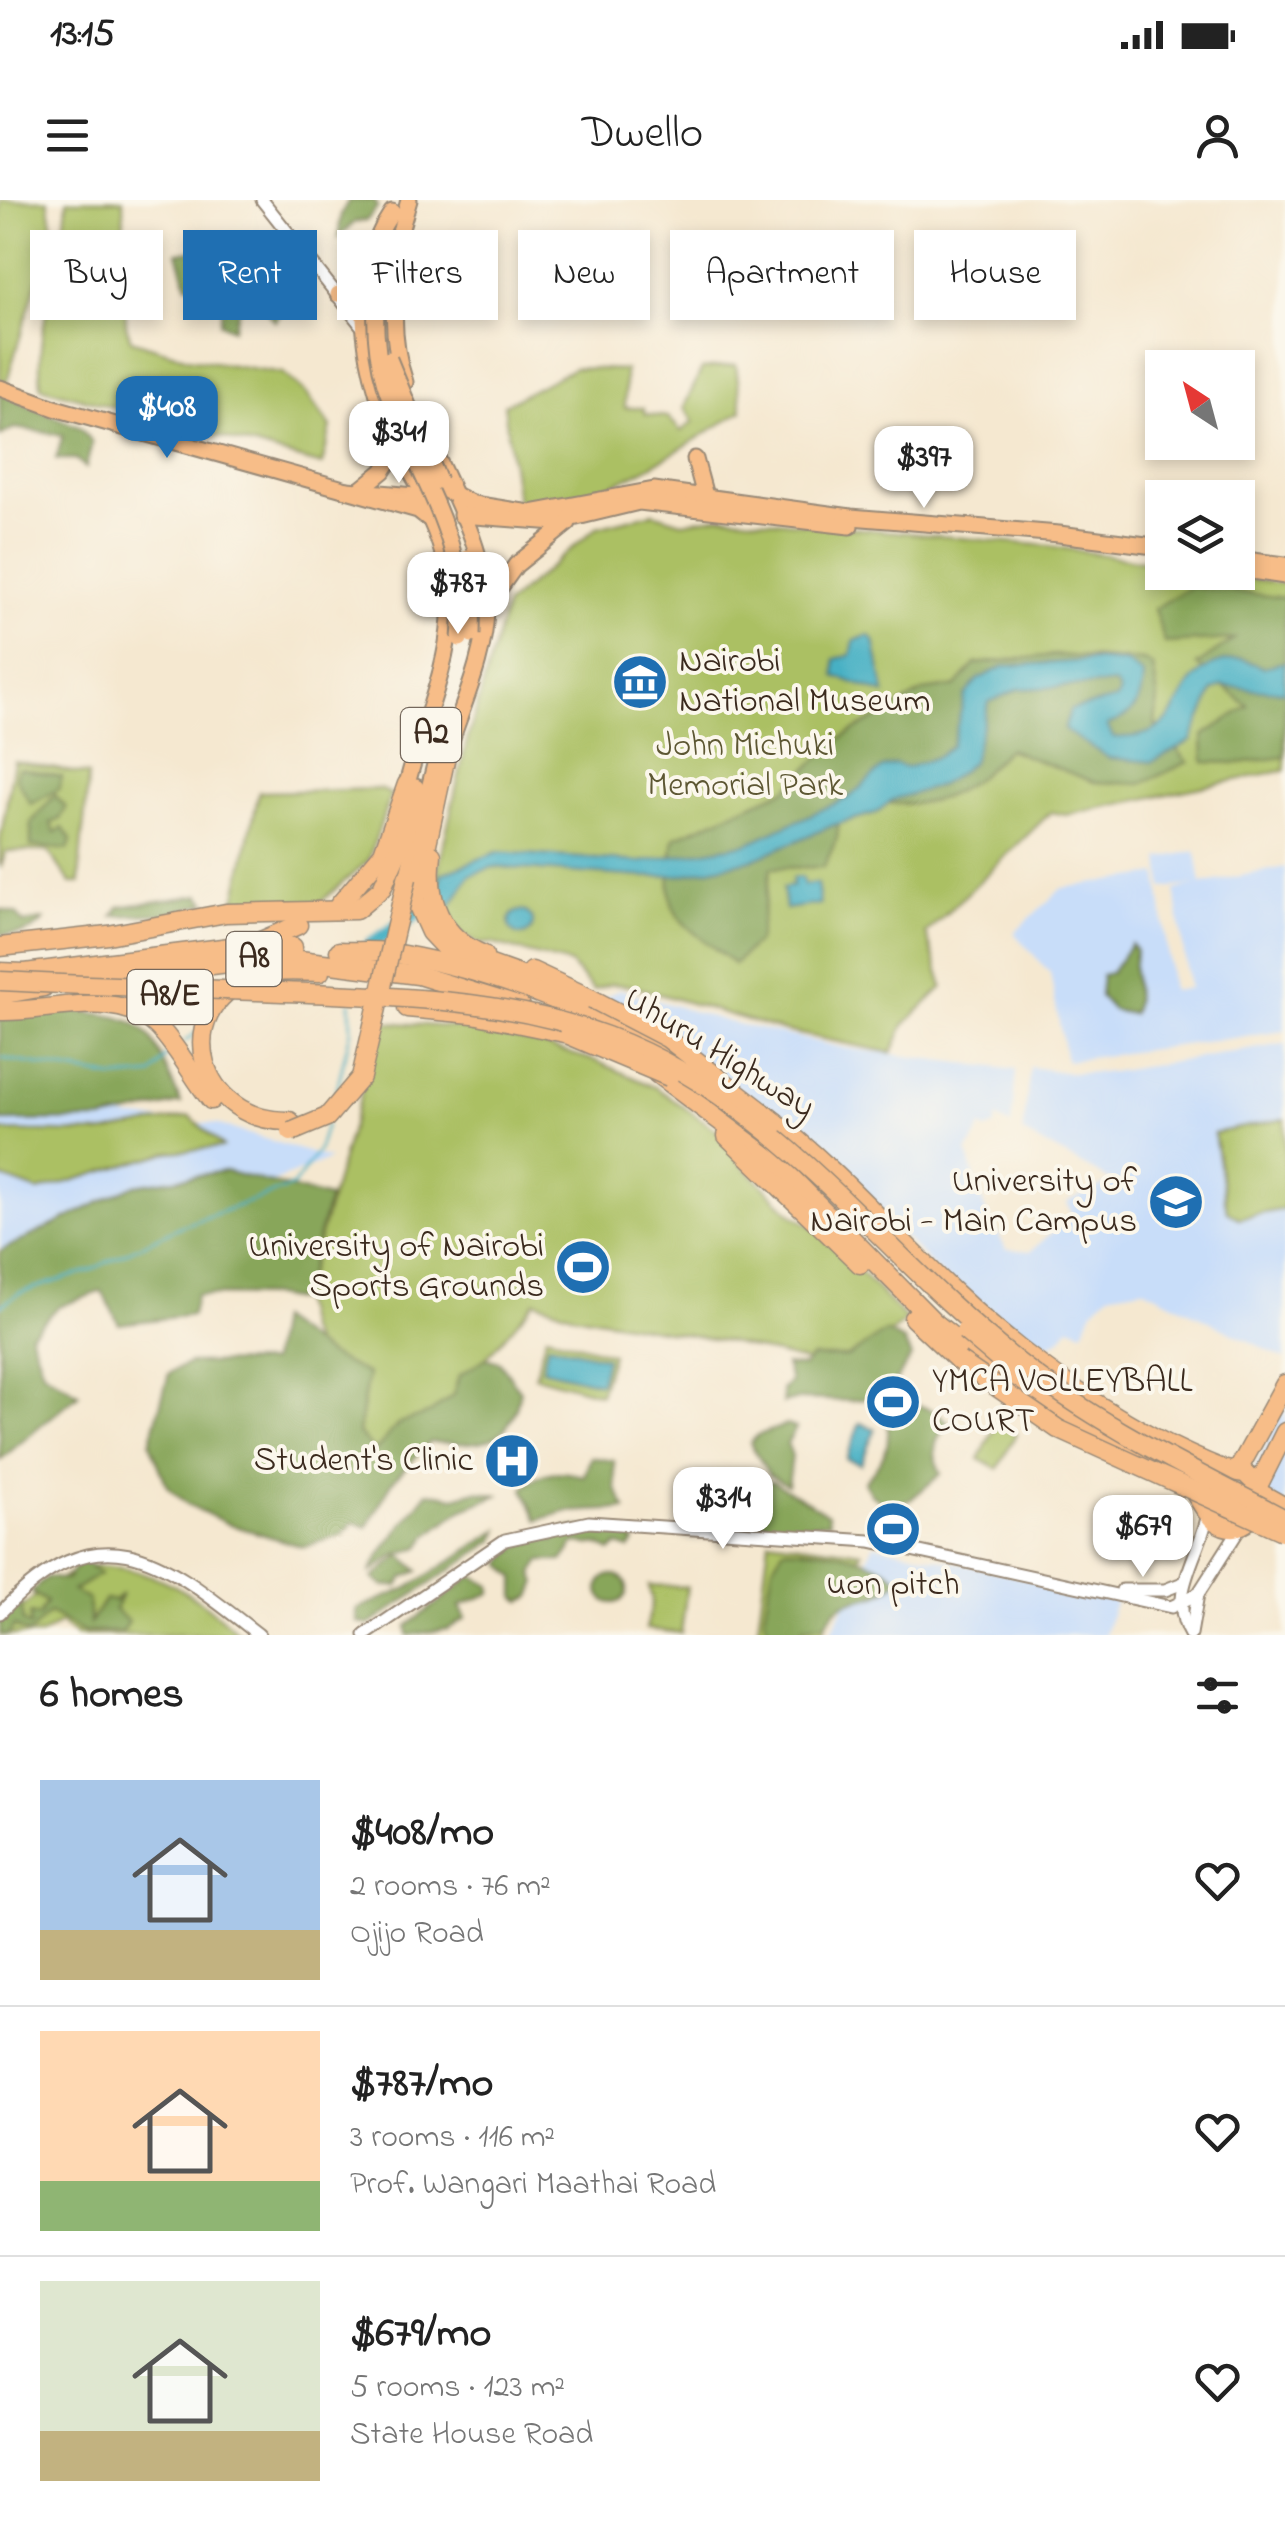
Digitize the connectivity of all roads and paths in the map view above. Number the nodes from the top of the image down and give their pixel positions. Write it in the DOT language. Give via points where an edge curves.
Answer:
graph roads {
  1 [pos="262,200"];
  2 [pos="409,200"];
  3 [pos="393,206"];
  4 [pos="401,229"];
  5 [pos="381,230"];
  6 [pos="337,293"];
  7 [pos="357,320"];
  8 [pos="364,320"];
  9 [pos="385,320"];
  10 [pos="364,330"];
  11 [pos="0,388"];
  12 [pos="398,446"];
  13 [pos="695,459"];
  14 [pos="354,489"];
  15 [pos="454,494"];
  16 [pos="705,496"];
  17 [pos="426,497"];
  18 [pos="461,515"];
  19 [pos="576,518"];
  20 [pos="431,520"];
  21 [pos="1145,545"];
  22 [pos="1145,555"];
  23 [pos="1255,562"];
  24 [pos="1285,566"];
  25 [pos="1255,572"];
  26 [pos="1285,576"];
  27 [pos="486,608"];
  28 [pos="466,637"];
  29 [pos="472,672"];
  30 [pos="450,713"];
  31 [pos="446,756"];
  32 [pos="407,784"];
  33 [pos="406,832"];
  34 [pos="402,875"];
  35 [pos="339,905"];
  36 [pos="432,919"];
  37 [pos="298,925"];
  38 [pos="254,944"];
  39 [pos="0,947"];
  40 [pos="0,972"];
  41 [pos="0,981"];
  42 [pos="468,991"];
  43 [pos="0,994"];
  44 [pos="572,1004"];
  45 [pos="0,1011"];
  46 [pos="685,1094"];
  47 [pos="291,1126"];
  48 [pos="895,1246"];
  49 [pos="1285,1384"];
  50 [pos="1285,1432"];
  51 [pos="1232,1470"];
  52 [pos="1259,1490"];
  53 [pos="1285,1507"];
  54 [pos="1206,1509"];
  55 [pos="1245,1523"];
  56 [pos="1284,1530"];
  57 [pos="1183,1583"];
  58 [pos="1103,1590"];
  59 [pos="1198,1594"];
  60 [pos="1161,1606"];
  61 [pos="1180,1606"];
  62 [pos="0,1613"];
  63 [pos="1183,1623"];
  64 [pos="258,1635"];
  65 [pos="365,1635"];
  66 [pos="1190,1635"];
  1 -- 6 [label="street"];
  2 -- 4 [label="main road, A2"];
  3 -- 5 [label="main road"];
  4 -- 15 [label="main road" via="406,243 396,301 398,361"];
  7 -- 10 [label="street"];
  8 -- 10 [label="main road"];
  9 -- 28 [label="main road, A2, bridge" via="390,364 464,543 473,584"];
  10 -- 12 [label="main road"];
  11 -- 14 [label="main road"];
  12 -- 14 [label="main road" via="383,471"];
  12 -- 17 [label="main road"];
  13 -- 16 [label="main road"];
  14 -- 17 [label="main road"];
  14 -- 20 [label="main road"];
  15 -- 16 [label="main road" via="484,507 530,513 654,490"];
  15 -- 17 [label="main road" via="438,486"];
  15 -- 18 [label="main road"];
  16 -- 21 [label="main road"];
  17 -- 20 [label="main road"];
  18 -- 19 [label="main road" via="536,524"];
  18 -- 20 [label="main road" via="452,524"];
  18 -- 27 [label="main road"];
  19 -- 22 [label="main road" via="650,502"];
  19 -- 27 [label="main road" via="516,565"];
  20 -- 32 [label="main road" via="446,550 451,624"];
  23 -- 24 [label="main road"];
  25 -- 26 [label="main road"];
  27 -- 29 [label="main road"];
  28 -- 30 [label="main road, A2"];
  28 -- 33 [label="main road, A2"];
  29 -- 30 [label="main road"];
  29 -- 31 [label="main road"];
  30 -- 34 [label="main road, A2"];
  31 -- 36 [label="highway" via="422,894"];
  32 -- 35 [label="highway" via="383,852"];
  33 -- 34 [label="highway"];
  33 -- 39 [label="highway" via="382,888 356,910 226,913"];
  34 -- 47 [label="highway" via="356,1063 328,1104"];
  36 -- 44 [label="highway" via="437,942 452,953 558,990"];
  36 -- 48 [label="highway, bridge" via="477,952 549,976 668,1038 742,1092"];
  37 -- 38 [label="highway"];
  38 -- 40 [label="highway, A8"];
  38 -- 44 [label="highway, Uhuru Highway / A8" via="375,951"];
  41 -- 48 [label="highway, A8/E, bridge" via="436,999 566,1022 644,1051 722,1096 795,1152"];
  42 -- 43 [label="highway, A8" via="418,975 276,957"];
  42 -- 46 [label="highway, Uhuru Highway / A8" via="621,1050"];
  42 -- 47 [label="highway" via="279,971 234,986 207,1022 205,1066 238,1111"];
  43 -- 56 [label="highway, A8/E, bridge" via="340,1003 473,1014 564,1033 657,1071 731,1114 784,1156 981,1347 1026,1381"];
  44 -- 51 [label="highway, Uhuru Highway / A8" via="651,1044 808,1146 1007,1338 1104,1406"];
  45 -- 47 [label="highway" via="100,1005 140,1015 157,1026 225,1114 260,1130"];
  46 -- 54 [label="highway, Uhuru Highway / A8" via="780,1166 934,1322 988,1365 1172,1476"];
  46 -- 56 [label="highway, bridge" via="959,1361 1098,1450"];
  48 -- 56 [label="highway, A8/E, bridge" via="977,1327 1069,1399"];
  49 -- 51 [label="highway"];
  50 -- 52 [label="highway"];
  51 -- 52 [label="highway, A8"];
  51 -- 54 [label="highway" via="1207,1486"];
  52 -- 53 [label="highway, A8"];
  52 -- 55 [label="highway" via="1259,1508"];
  54 -- 55 [label="highway, A8" via="1219,1523"];
  54 -- 57 [label="street" via="1204,1536"];
  55 -- 56 [label="highway, A8"];
  55 -- 59 [label="street"];
  57 -- 58 [label="street" via="1165,1590"];
  57 -- 61 [label="street"];
  58 -- 60 [label="street"];
  58 -- 65 [label="street" via="870,1540 589,1522 505,1540"];
  59 -- 61 [label="street"];
  59 -- 66 [label="street"];
  60 -- 61 [label="street"];
  60 -- 63 [label="street"];
  61 -- 63 [label="street"];
  62 -- 64 [label="street" via="72,1556 118,1554 169,1568"];
  63 -- 66 [label="street"];
}
